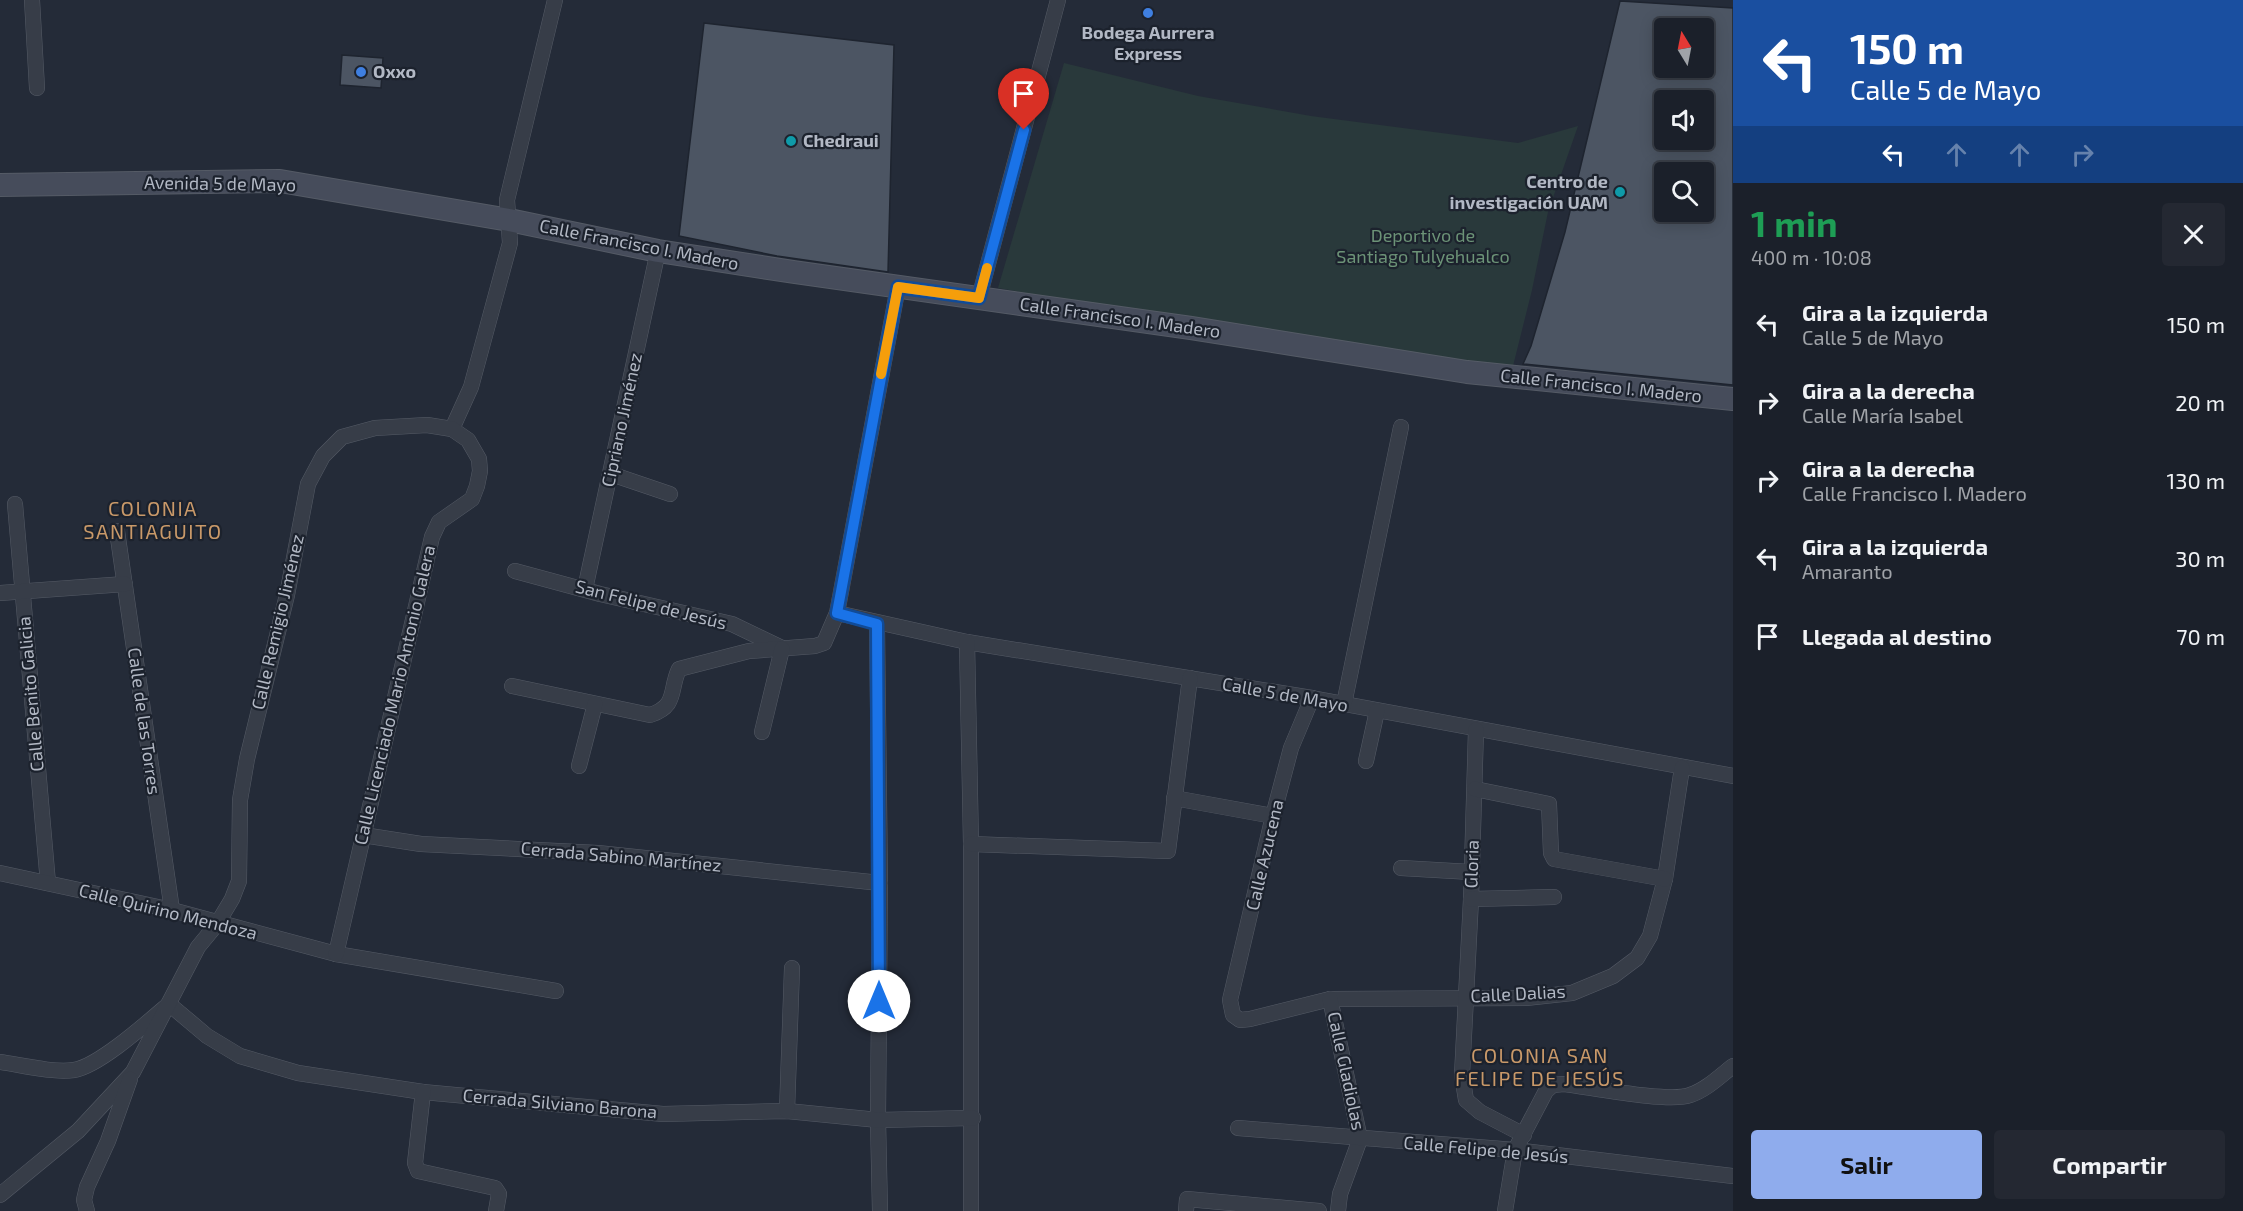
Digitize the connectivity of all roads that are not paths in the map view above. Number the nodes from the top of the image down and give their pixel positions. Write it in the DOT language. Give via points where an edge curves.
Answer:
graph roads {
  1 [pos="32,0"];
  2 [pos="555,0"];
  3 [pos="1058,0"];
  4 [pos="37,88"];
  5 [pos="0,185"];
  6 [pos="509,220"];
  7 [pos="658,251"];
  8 [pos="898,287"];
  9 [pos="979,298"];
  10 [pos="1733,399"];
  11 [pos="1401,427"];
  12 [pos="452,429"];
  13 [pos="611,474"];
  14 [pos="670,494"];
  15 [pos="15,504"];
  16 [pos="117,531"];
  17 [pos="515,571"];
  18 [pos="124,584"];
  19 [pos="585,589"];
  20 [pos="22,591"];
  21 [pos="0,593"];
  22 [pos="837,613"];
  23 [pos="877,624"];
  24 [pos="967,642"];
  25 [pos="782,649"];
  26 [pos="1190,678"];
  27 [pos="512,686"];
  28 [pos="1312,699"];
  29 [pos="595,704"];
  30 [pos="1344,704"];
  31 [pos="1377,711"];
  32 [pos="1476,730"];
  33 [pos="762,732"];
  34 [pos="1366,761"];
  35 [pos="579,766"];
  36 [pos="1682,768"];
  37 [pos="1733,776"];
  38 [pos="1475,789"];
  39 [pos="1174,798"];
  40 [pos="1273,816"];
  41 [pos="363,835"];
  42 [pos="971,844"];
  43 [pos="1401,868"];
  44 [pos="1471,872"];
  45 [pos="0,873"];
  46 [pos="1665,879"];
  47 [pos="880,883"];
  48 [pos="48,884"];
  49 [pos="1554,897"];
  50 [pos="1471,899"];
  51 [pos="172,910"];
  52 [pos="218,924"];
  53 [pos="336,954"];
  54 [pos="792,968"];
  55 [pos="556,991"];
  56 [pos="1466,997"];
  57 [pos="1330,999"];
  58 [pos="169,1004"];
  59 [pos="1233,1015"];
  60 [pos="0,1062"];
  61 [pos="1733,1066"];
  62 [pos="132,1072"];
  63 [pos="423,1092"];
  64 [pos="787,1111"];
  65 [pos="972,1118"];
  66 [pos="878,1120"];
  67 [pos="1238,1128"];
  68 [pos="1524,1135"];
  69 [pos="1360,1139"];
  70 [pos="1515,1150"];
  71 [pos="1733,1176"];
  72 [pos="0,1195"];
  73 [pos="1187,1205"];
  74 [pos="1255,1207"];
  75 [pos="87,1211"];
  76 [pos="496,1211"];
  77 [pos="880,1211"];
  78 [pos="971,1211"];
  79 [pos="1319,1211"];
  80 [pos="1338,1211"];
  81 [pos="1505,1211"];
  1 -- 4 [label="street"];
  2 -- 6 [label="street" via="507,200"];
  3 -- 9 [label="street"];
  5 -- 6 [label="main road, Avenida 5 de Mayo" via="280,181"];
  6 -- 7 [label="main road, Calle Francisco I. Madero"];
  6 -- 12 [label="street" via="510,243 471,387"];
  7 -- 8 [label="main road, Calle Francisco I. Madero"];
  7 -- 13 [label="street, Cipriano Jiménez"];
  8 -- 9 [label="main road, Calle Francisco I. Madero"];
  8 -- 22 [label="street"];
  9 -- 10 [label="main road, Calle Francisco I. Madero" via="1467,372"];
  11 -- 30 [label="street"];
  12 -- 41 [label="street, Calle Licenciado Mario Antonio Galera" via="468,440 479,459 477,486 472,499 439,522 432,537"];
  12 -- 52 [label="street, Calle Remigio Jiménez" via="427,425 375,428 342,437 323,456 308,484 242,790 239,881"];
  13 -- 14 [label="street"];
  13 -- 19 [label="street, Cipriano Jiménez"];
  15 -- 20 [label="street, Calle Benito Galicia"];
  16 -- 18 [label="street, Calle de las Torres"];
  17 -- 19 [label="street, San Felipe de Jesús"];
  18 -- 20 [label="street"];
  18 -- 51 [label="street, Calle de las Torres"];
  19 -- 25 [label="street, San Felipe de Jesús" via="732,624"];
  20 -- 21 [label="street"];
  20 -- 48 [label="street, Calle Benito Galicia"];
  22 -- 23 [label="street, Calle 5 de Mayo"];
  22 -- 25 [label="street" via="824,643"];
  23 -- 24 [label="street, Calle 5 de Mayo"];
  23 -- 47 [label="street"];
  24 -- 26 [label="street, Calle 5 de Mayo"];
  24 -- 42 [label="street"];
  25 -- 29 [label="street" via="749,651 679,669 670,702 662,712 650,716"];
  25 -- 33 [label="street"];
  26 -- 28 [label="street, Calle 5 de Mayo"];
  26 -- 39 [label="street"];
  27 -- 29 [label="street"];
  28 -- 30 [label="street, Calle 5 de Mayo"];
  28 -- 40 [label="street, Calle Azucena" via="1292,748"];
  29 -- 35 [label="street"];
  30 -- 31 [label="street, Calle 5 de Mayo"];
  31 -- 32 [label="street, Calle 5 de Mayo"];
  31 -- 34 [label="street"];
  32 -- 36 [label="street, Calle 5 de Mayo"];
  32 -- 38 [label="street, Gloria"];
  36 -- 37 [label="street, Calle 5 de Mayo"];
  36 -- 46 [label="street, Calle Dalias"];
  38 -- 44 [label="street, Gloria"];
  38 -- 46 [label="street" via="1549,804 1554,859"];
  39 -- 40 [label="street"];
  39 -- 42 [label="street" via="1168,851"];
  40 -- 59 [label="street, Calle Azucena" via="1230,1000"];
  41 -- 47 [label="street, Cerrada Sabino Martínez" via="422,844 598,853"];
  41 -- 53 [label="street, Calle Licenciado Mario Antonio Galera"];
  42 -- 65 [label="street"];
  43 -- 44 [label="street"];
  44 -- 50 [label="street, Gloria"];
  45 -- 48 [label="street, Calle Quirino Mendoza"];
  46 -- 56 [label="street, Calle Dalias" via="1650,936 1637,958 1613,976 1572,993 1526,998"];
  47 -- 66 [label="street"];
  48 -- 51 [label="street, Calle Quirino Mendoza"];
  49 -- 50 [label="street"];
  50 -- 56 [label="street, Gloria"];
  51 -- 52 [label="street, Calle Quirino Mendoza"];
  52 -- 53 [label="street, Calle Quirino Mendoza"];
  52 -- 58 [label="street, Calle Remigio Jiménez" via="198,947"];
  53 -- 55 [label="street, Calle Quirino Mendoza"];
  54 -- 64 [label="street"];
  56 -- 57 [label="street, Calle Dalias"];
  56 -- 68 [label="street, Gloria" via="1462,1075 1466,1100 1480,1112"];
  57 -- 59 [label="street, Calle Dalias" via="1250,1019 1240,1020"];
  57 -- 69 [label="street, Calle Gladiolas"];
  58 -- 60 [label="street" via="135,1034 75,1070"];
  58 -- 62 [label="street, Calle Remigio Jiménez"];
  58 -- 63 [label="street, Cerrada Silviano Barona" via="207,1036 240,1056 298,1073"];
  61 -- 68 [label="street" via="1690,1096 1670,1098 1553,1085 1546,1091"];
  62 -- 72 [label="street" via="78,1131"];
  62 -- 75 [label="street" via="87,1187"];
  63 -- 64 [label="street, Cerrada Silviano Barona" via="663,1113"];
  63 -- 76 [label="street" via="415,1163 418,1171 495,1188 499,1194"];
  64 -- 66 [label="street, Cerrada Silviano Barona"];
  65 -- 66 [label="street, Cerrada Silviano Barona"];
  65 -- 78 [label="street"];
  66 -- 77 [label="street"];
  67 -- 69 [label="street, Calle Felipe de Jesús"];
  68 -- 70 [label="street"];
  69 -- 70 [label="street, Calle Felipe de Jesús"];
  69 -- 80 [label="street, Calle Gladiolas" via="1340,1194"];
  70 -- 71 [label="street, Calle Felipe de Jesús"];
  70 -- 81 [label="street"];
  73 -- 74 [label="street"];
  74 -- 79 [label="street"];
}
